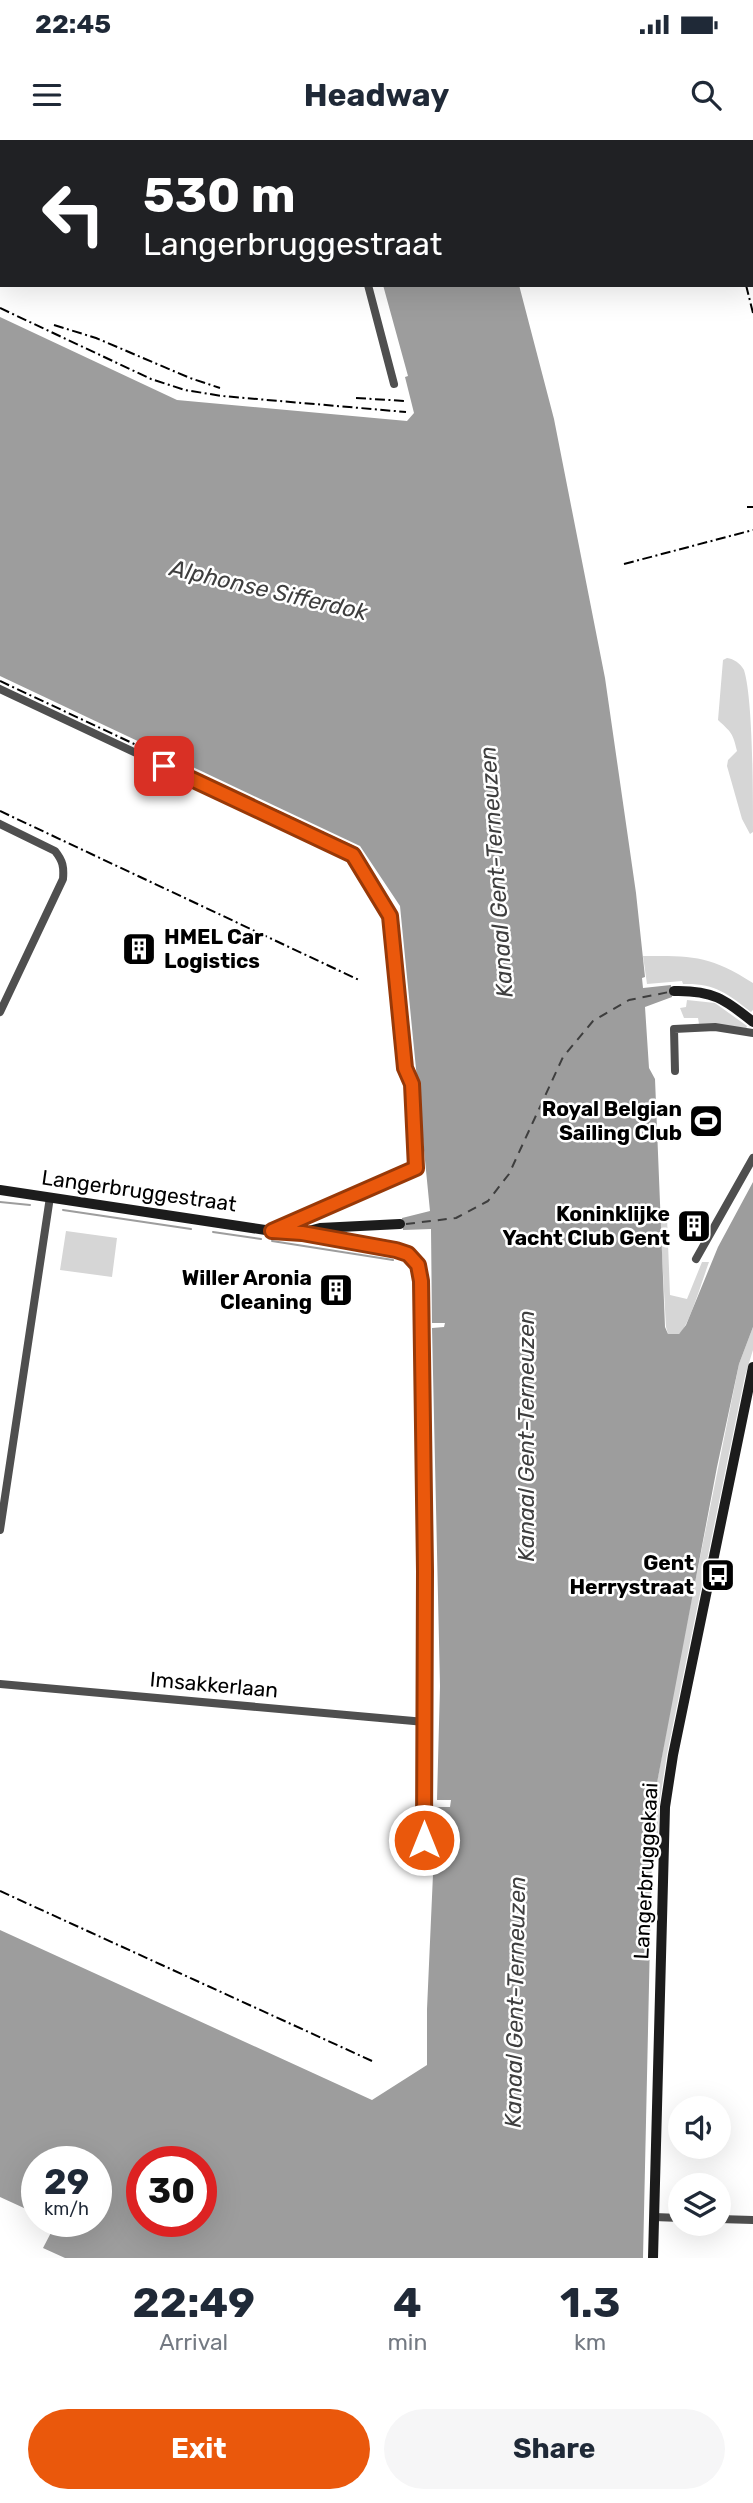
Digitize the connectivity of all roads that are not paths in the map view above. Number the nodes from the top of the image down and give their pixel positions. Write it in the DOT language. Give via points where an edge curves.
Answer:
graph roads {
  1 [pos="369,287"];
  2 [pos="394,384"];
  3 [pos="0,689"];
  4 [pos="0,824"];
  5 [pos="674,991"];
  6 [pos="0,1012"];
  7 [pos="753,1022"];
  8 [pos="753,1033"];
  9 [pos="675,1071"];
  10 [pos="753,1158"];
  11 [pos="0,1190"];
  12 [pos="50,1197"];
  13 [pos="400,1224"];
  14 [pos="272,1231"];
  15 [pos="302,1233"];
  16 [pos="696,1259"];
  17 [pos="753,1367"];
  18 [pos="0,1530"];
  19 [pos="0,1684"];
  20 [pos="425,1722"];
  21 [pos="424,1840"];
  22 [pos="654,2217"];
  23 [pos="668,2218"];
  24 [pos="731,2219"];
  25 [pos="753,2220"];
  26 [pos="653,2258"];
  1 -- 2 [label="street"];
  3 -- 14 [label="street" via="353,855 390,916 405,1068 412,1084 416,1168"];
  4 -- 6 [label="street" via="55,851 64,869"];
  5 -- 7 [label="main road" via="719,997"];
  8 -- 9 [label="street" via="715,1027 674,1029"];
  10 -- 16 [label="street"];
  11 -- 12 [label="main road, Langerbruggestraat"];
  12 -- 14 [label="main road, Langerbruggestraat"];
  12 -- 18 [label="street"];
  13 -- 15 [label="main road"];
  14 -- 15 [label="main road, Langerbruggestraat"];
  15 -- 20 [label="street, Langerbruggestraat" via="396,1250 418,1265"];
  17 -- 22 [label="main road, Langerbruggekaai" via="665,1807"];
  19 -- 20 [label="street, Imsakkerlaan"];
  20 -- 21 [label="street, Langerbruggestraat"];
  22 -- 23 [label="street"];
  22 -- 26 [label="main road, Langerbruggekaai"];
  24 -- 25 [label="street"];
}
